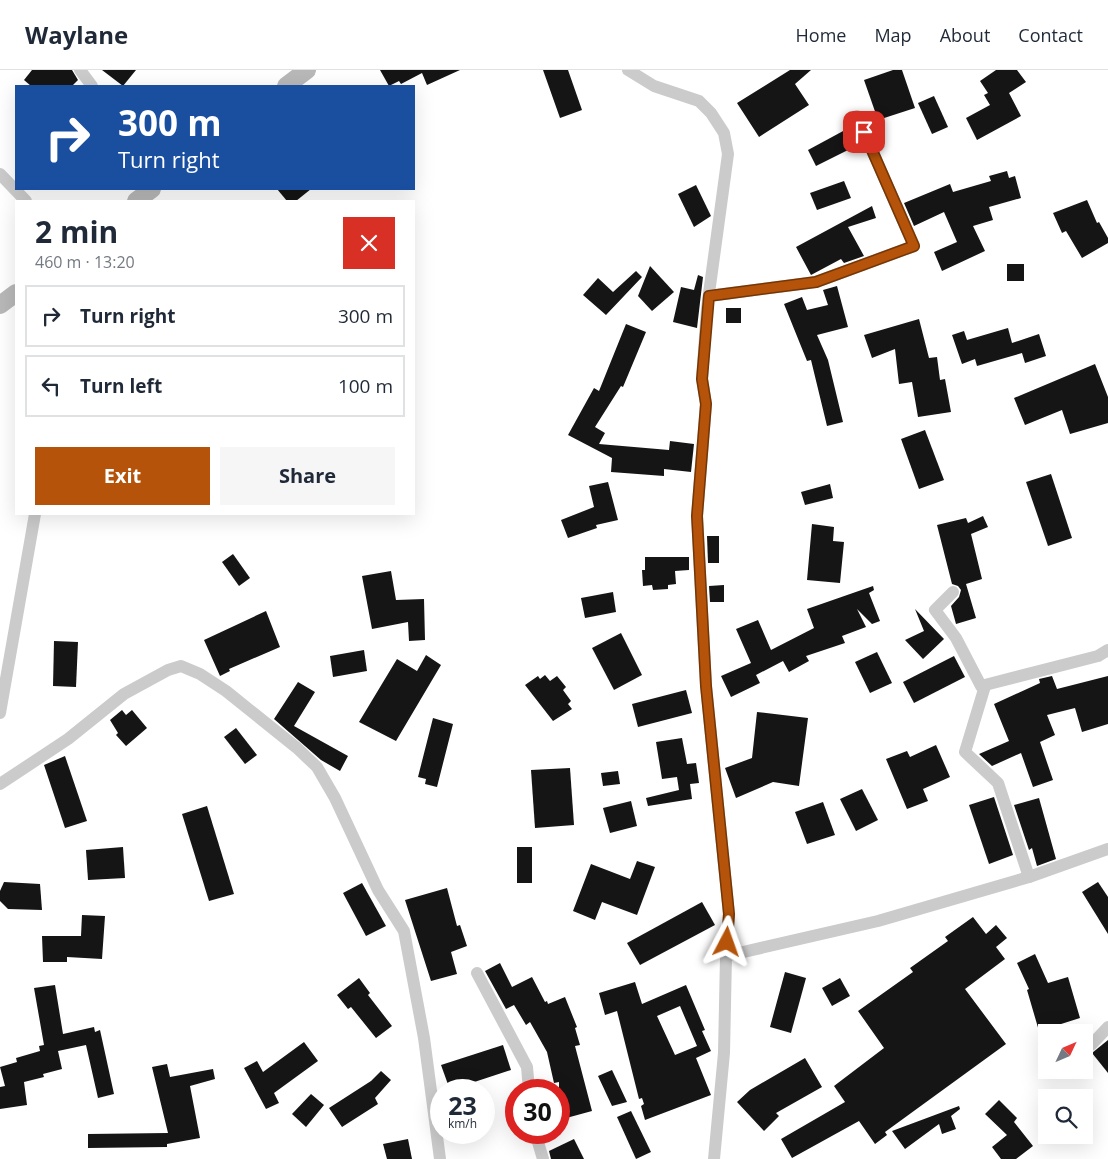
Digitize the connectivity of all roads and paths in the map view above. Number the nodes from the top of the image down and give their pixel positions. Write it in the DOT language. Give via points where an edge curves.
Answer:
graph roads {
  1 [pos="80,70"];
  2 [pos="307,70"];
  3 [pos="628,70"];
  4 [pos="91,85"];
  5 [pos="287,85"];
  6 [pos="857,116"];
  7 [pos="0,174"];
  8 [pos="15,190"];
  9 [pos="15,190"];
  10 [pos="151,190"];
  11 [pos="25,200"];
  12 [pos="137,200"];
  13 [pos="15,293"];
  14 [pos="709,296"];
  15 [pos="0,305"];
  16 [pos="35,515"];
  17 [pos="953,592"];
  18 [pos="1108,650"];
  19 [pos="985,686"];
  20 [pos="0,713"];
  21 [pos="0,784"];
  22 [pos="1108,849"];
  23 [pos="1029,877"];
  24 [pos="726,956"];
  25 [pos="477,973"];
  26 [pos="1108,1027"];
  27 [pos="1093,1045"];
  28 [pos="528,1079"];
  29 [pos="539,1144"];
  30 [pos="440,1159"];
  31 [pos="543,1159"];
  32 [pos="714,1159"];
  1 -- 4 [label="street"];
  2 -- 5 [label="main road"];
  3 -- 14 [label="street" via="654,86 699,101 724,133 728,154"];
  6 -- 14 [label="street" via="914,246 816,282"];
  7 -- 8 [label="street"];
  9 -- 11 [label="street"];
  10 -- 12 [label="main road"];
  13 -- 15 [label="main road"];
  14 -- 24 [label="street" via="702,379 706,404 697,516 706,686 729,914"];
  16 -- 20 [label="street"];
  17 -- 19 [label="street" via="936,610 956,638 981,686"];
  18 -- 19 [label="street" via="1098,656"];
  19 -- 23 [label="street" via="965,752 998,783"];
  21 -- 30 [label="street" via="68,739 124,694 181,666 226,691 297,748 317,767 336,798 378,890 404,931 424,1038"];
  22 -- 23 [label="street"];
  23 -- 24 [label="street" via="878,921"];
  24 -- 32 [label="street" via="724,1054"];
  25 -- 28 [label="street" via="527,1067"];
  26 -- 27 [label="street"];
  29 -- 31 [label="street"];
}
